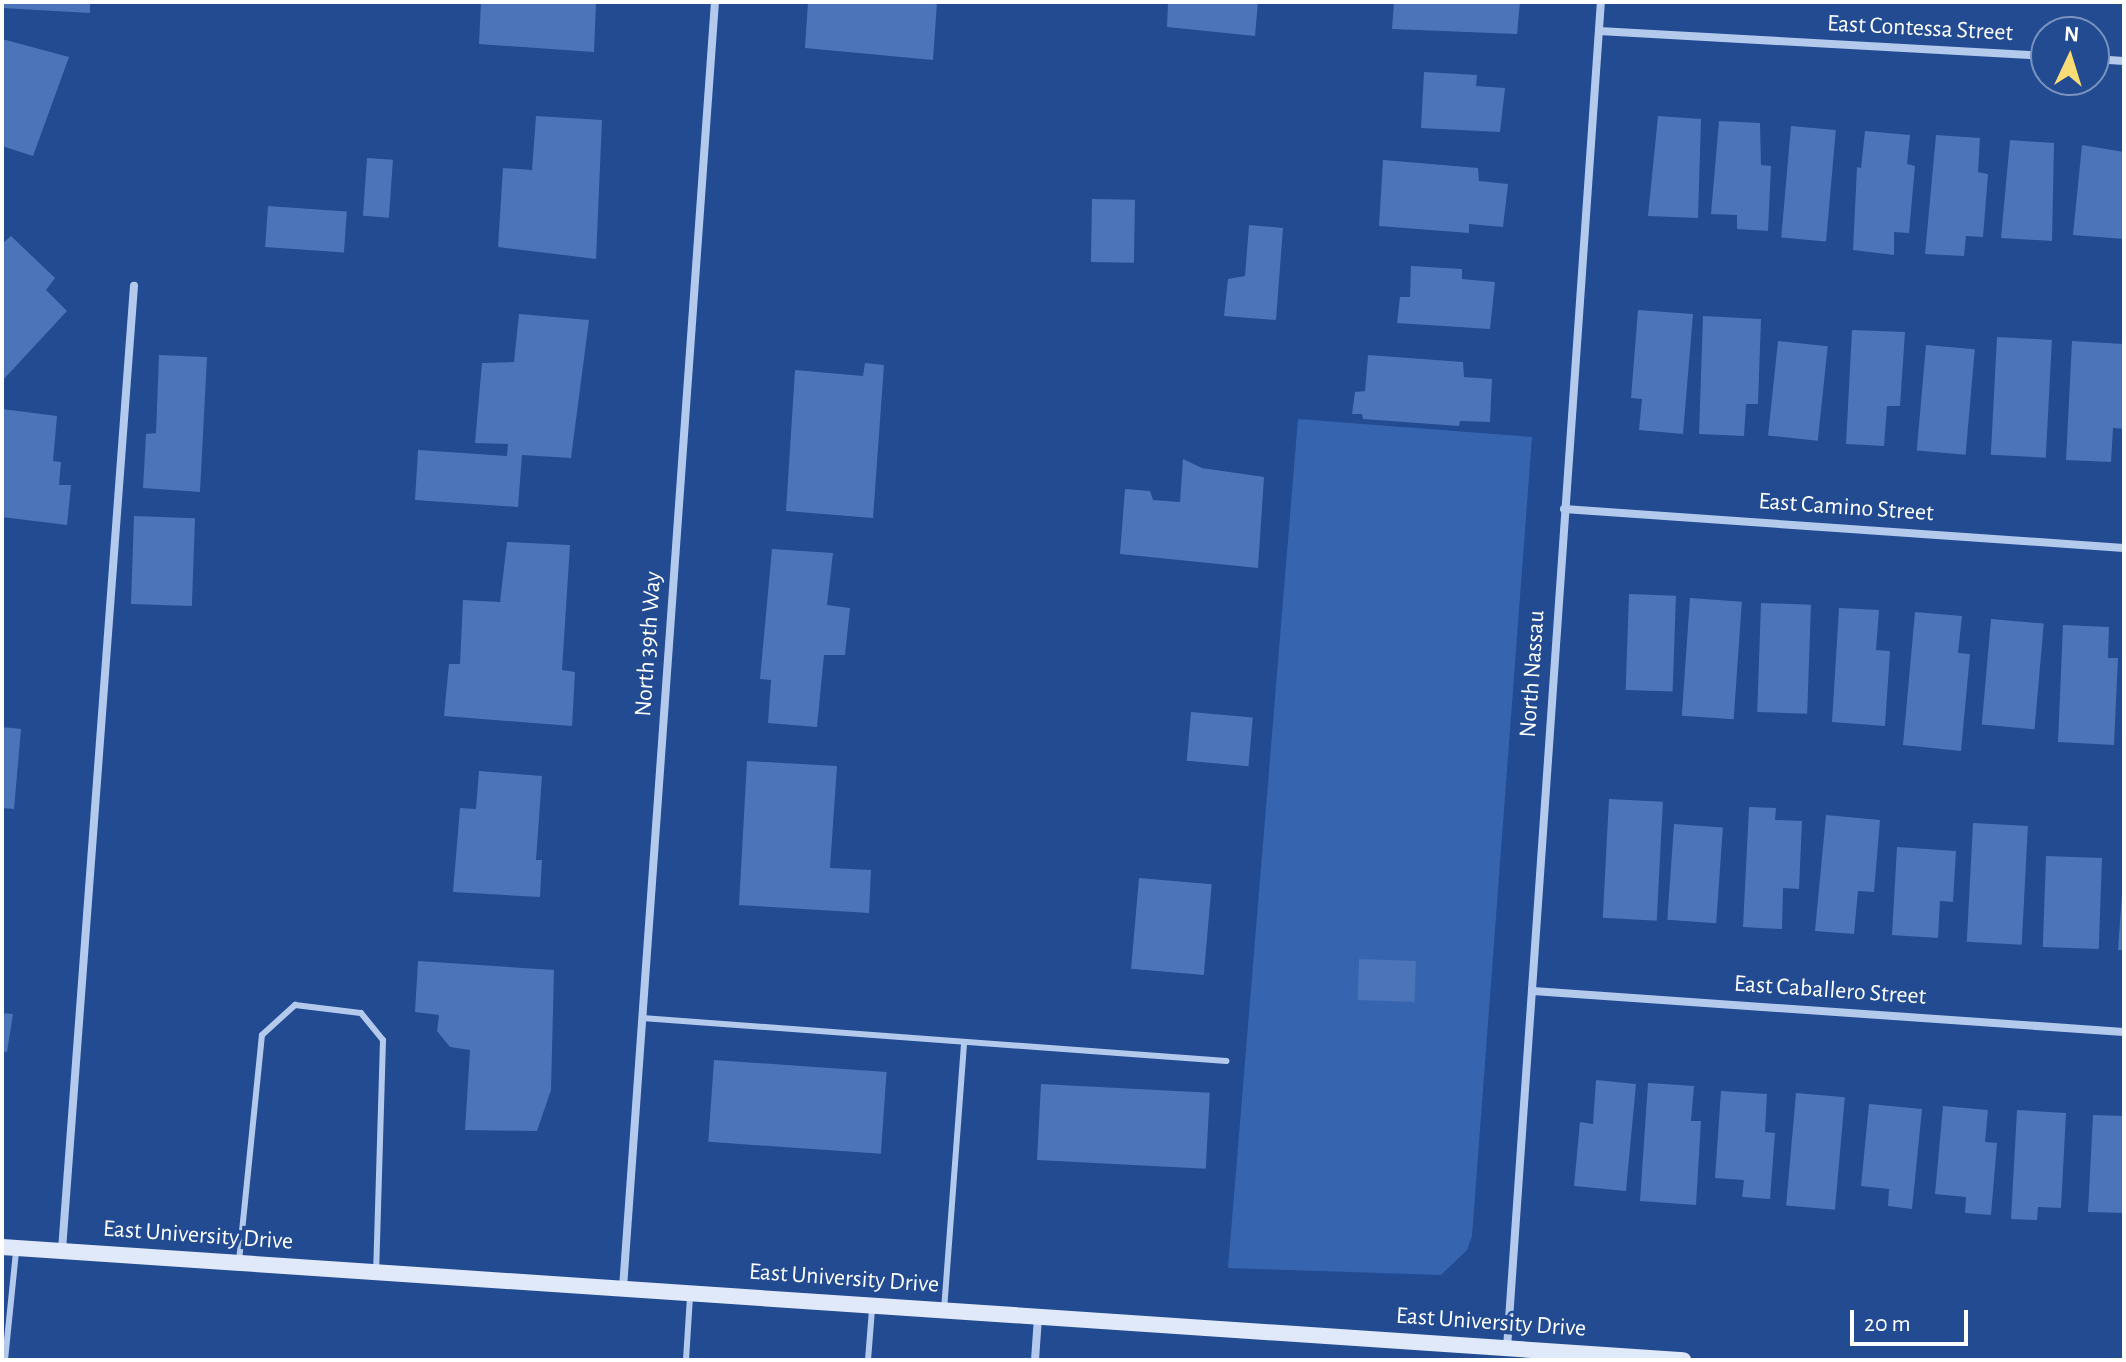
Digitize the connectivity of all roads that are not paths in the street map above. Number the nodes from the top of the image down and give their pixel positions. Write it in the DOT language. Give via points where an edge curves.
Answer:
graph roads {
  1 [pos="715,2"];
  2 [pos="1601,2"];
  3 [pos="1599,31"];
  4 [pos="2030,55"];
  5 [pos="134,286"];
  6 [pos="1564,509"];
  7 [pos="2124,548"];
  8 [pos="1533,991"];
  9 [pos="642,1018"];
  10 [pos="2124,1032"];
  11 [pos="964,1044"];
  12 [pos="1226,1061"];
  13 [pos="9,1247"];
  14 [pos="62,1250"];
  15 [pos="239,1263"];
  16 [pos="376,1272"];
  17 [pos="623,1288"];
  18 [pos="690,1293"];
  19 [pos="873,1305"];
  20 [pos="944,1310"];
  21 [pos="1038,1317"];
  22 [pos="1507,1348"];
  23 [pos="5,1360"];
  24 [pos="686,1360"];
  25 [pos="868,1360"];
  26 [pos="1035,1360"];
  27 [pos="1683,1360"];
  1 -- 9 [label="street, North 39th Way"];
  2 -- 3 [label="street, North Nassau"];
  3 -- 4 [label="street, East Contessa Street"];
  3 -- 6 [label="street, North Nassau"];
  5 -- 14 [label="street"];
  6 -- 7 [label="street, East Camino Street"];
  6 -- 8 [label="street, North Nassau"];
  8 -- 10 [label="street, East Caballero Street"];
  8 -- 22 [label="street, North Nassau"];
  9 -- 11 [label="lane"];
  9 -- 17 [label="street, North 39th Way"];
  11 -- 12 [label="lane"];
  11 -- 20 [label="lane"];
  13 -- 14 [label="main road, East University Drive"];
  13 -- 23 [label="lane"];
  14 -- 15 [label="main road, East University Drive"];
  15 -- 16 [label="main road, East University Drive"];
  15 -- 16 [label="lane" via="262,1035 295,1005 361,1013 383,1040"];
  16 -- 17 [label="main road, East University Drive"];
  17 -- 18 [label="main road, East University Drive"];
  18 -- 19 [label="main road, East University Drive"];
  18 -- 24 [label="lane"];
  19 -- 20 [label="main road, East University Drive"];
  19 -- 25 [label="lane"];
  20 -- 21 [label="main road, East University Drive"];
  21 -- 22 [label="main road, East University Drive"];
  21 -- 26 [label="street"];
  22 -- 27 [label="main road, East University Drive"];
}
